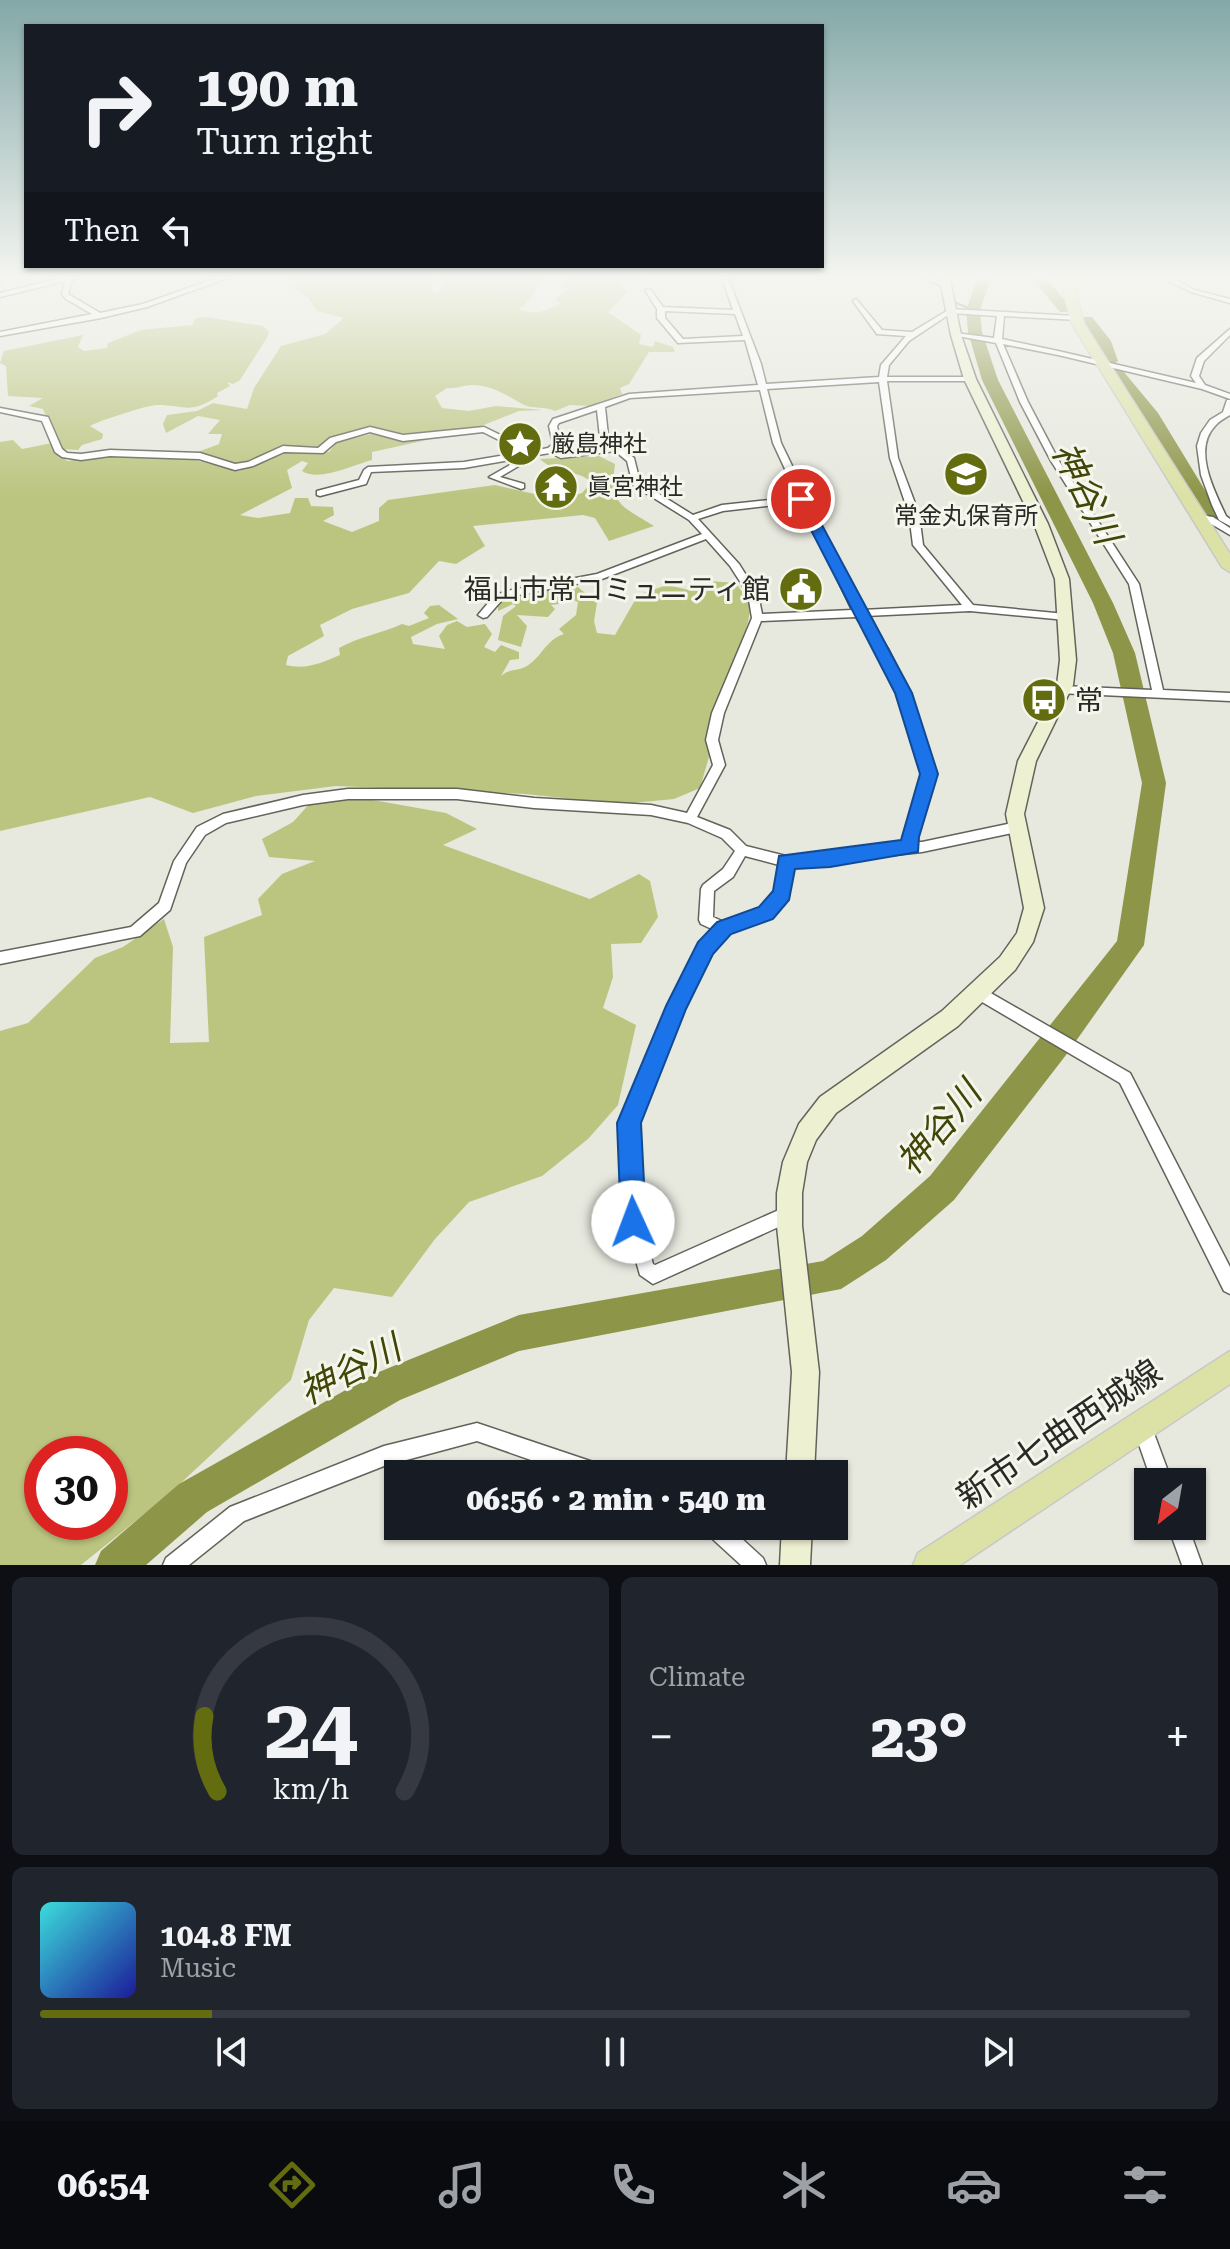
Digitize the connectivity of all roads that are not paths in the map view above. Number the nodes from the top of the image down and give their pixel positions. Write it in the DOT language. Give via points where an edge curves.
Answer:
graph roads {
  1 [pos="750,348"];
  2 [pos="897,348"];
  3 [pos="960,348"];
  4 [pos="1001,348"];
  5 [pos="1036,348"];
  6 [pos="1093,348"];
  7 [pos="1212,348"];
  8 [pos="1101,362"];
  9 [pos="883,379"];
  10 [pos="970,379"];
  11 [pos="1201,385"];
  12 [pos="763,387"];
  13 [pos="1230,400"];
  14 [pos="601,407"];
  15 [pos="0,410"];
  16 [pos="615,448"];
  17 [pos="551,450"];
  18 [pos="534,454"];
  19 [pos="521,486"];
  20 [pos="320,493"];
  21 [pos="801,499"];
  22 [pos="692,518"];
  23 [pos="1200,518"];
  24 [pos="1230,523"];
  25 [pos="1230,532"];
  26 [pos="708,535"];
  27 [pos="1230,567"];
  28 [pos="970,608"];
  29 [pos="859,614"];
  30 [pos="483,615"];
  31 [pos="1066,617"];
  32 [pos="757,618"];
  33 [pos="1062,690"];
  34 [pos="1158,693"];
  35 [pos="1230,697"];
  36 [pos="690,819"];
  37 [pos="1017,827"];
  38 [pos="912,846"];
  39 [pos="742,850"];
  40 [pos="786,861"];
  41 [pos="724,928"];
  42 [pos="0,958"];
  43 [pos="982,994"];
  44 [pos="790,1213"];
  45 [pos="1230,1285"];
  46 [pos="1230,1366"];
  47 [pos="1141,1424"];
  48 [pos="558,1460"];
  49 [pos="801,1460"];
  50 [pos="1157,1468"];
  51 [pos="728,1540"];
  52 [pos="796,1540"];
  53 [pos="1183,1540"];
  54 [pos="173,1565"];
  55 [pos="756,1565"];
  56 [pos="795,1565"];
  57 [pos="930,1565"];
  58 [pos="1192,1565"];
  1 -- 12 [label="street"];
  2 -- 9 [label="street"];
  3 -- 10 [label="street"];
  4 -- 34 [label="street" via="1055,461 1134,584"];
  5 -- 8 [label="street"];
  6 -- 8 [label="main road"];
  7 -- 11 [label="street" via="1200,360 1195,376"];
  8 -- 11 [label="street"];
  8 -- 23 [label="main road"];
  9 -- 10 [label="street"];
  9 -- 12 [label="street"];
  9 -- 28 [label="street" via="897,470 914,514 918,545"];
  10 -- 31 [label="street" via="1041,524 1062,579"];
  11 -- 13 [label="street"];
  12 -- 14 [label="street" via="629,396"];
  12 -- 21 [label="street" via="777,443"];
  13 -- 24 [label="street" via="1227,413 1213,419 1201,443 1201,465 1222,518"];
  14 -- 16 [label="street" via="604,437"];
  14 -- 17 [label="street" via="556,421 557,444"];
  15 -- 18 [label="street" via="45,419 58,450 73,456 200,456 235,467 283,449 320,451 333,440 370,429 403,438 484,429"];
  16 -- 17 [label="street" via="573,455"];
  16 -- 22 [label="street" via="631,460 636,483"];
  17 -- 18 [label="street"];
  18 -- 19 [label="street" via="493,477"];
  18 -- 20 [label="street" via="464,465 368,470 363,482"];
  21 -- 22 [label="street" via="722,508"];
  21 -- 29 [label="street"];
  22 -- 26 [label="street"];
  23 -- 25 [label="street"];
  23 -- 27 [label="main road"];
  26 -- 30 [label="street" via="599,577 511,593 498,598"];
  26 -- 32 [label="street" via="753,594"];
  28 -- 29 [label="street"];
  28 -- 31 [label="street"];
  29 -- 32 [label="street"];
  29 -- 38 [label="street" via="904,693 926,759 929,774 909,837"];
  31 -- 33 [label="street" via="1068,660"];
  32 -- 36 [label="street" via="718,713 712,740 719,765"];
  33 -- 34 [label="street"];
  33 -- 37 [label="street" via="1027,761"];
  34 -- 35 [label="street"];
  36 -- 39 [label="street" via="726,834"];
  36 -- 42 [label="street" via="651,810 457,794 348,794 303,800 223,819 201,831 180,861 165,906 135,932"];
  37 -- 38 [label="street"];
  37 -- 43 [label="street" via="1033,923 1019,951"];
  38 -- 40 [label="street"];
  39 -- 40 [label="street"];
  39 -- 41 [label="street" via="728,873 708,889 706,920"];
  40 -- 41 [label="street" via="782,894 766,913"];
  41 -- 44 [label="street" via="706,948 677,1006 629,1123 633,1222 646,1269 653,1275"];
  43 -- 44 [label="street" via="813,1120 792,1170"];
  43 -- 45 [label="street" via="1125,1078"];
  44 -- 49 [label="street" via="789,1244 806,1359"];
  46 -- 47 [label="main road, 新市七曲西城線"];
  47 -- 50 [label="street"];
  47 -- 57 [label="main road, 新市七曲西城線"];
  48 -- 54 [label="street" via="477,1432 371,1461 237,1514"];
  51 -- 55 [label="street"];
  52 -- 56 [label="street"];
  53 -- 58 [label="street"];
}
